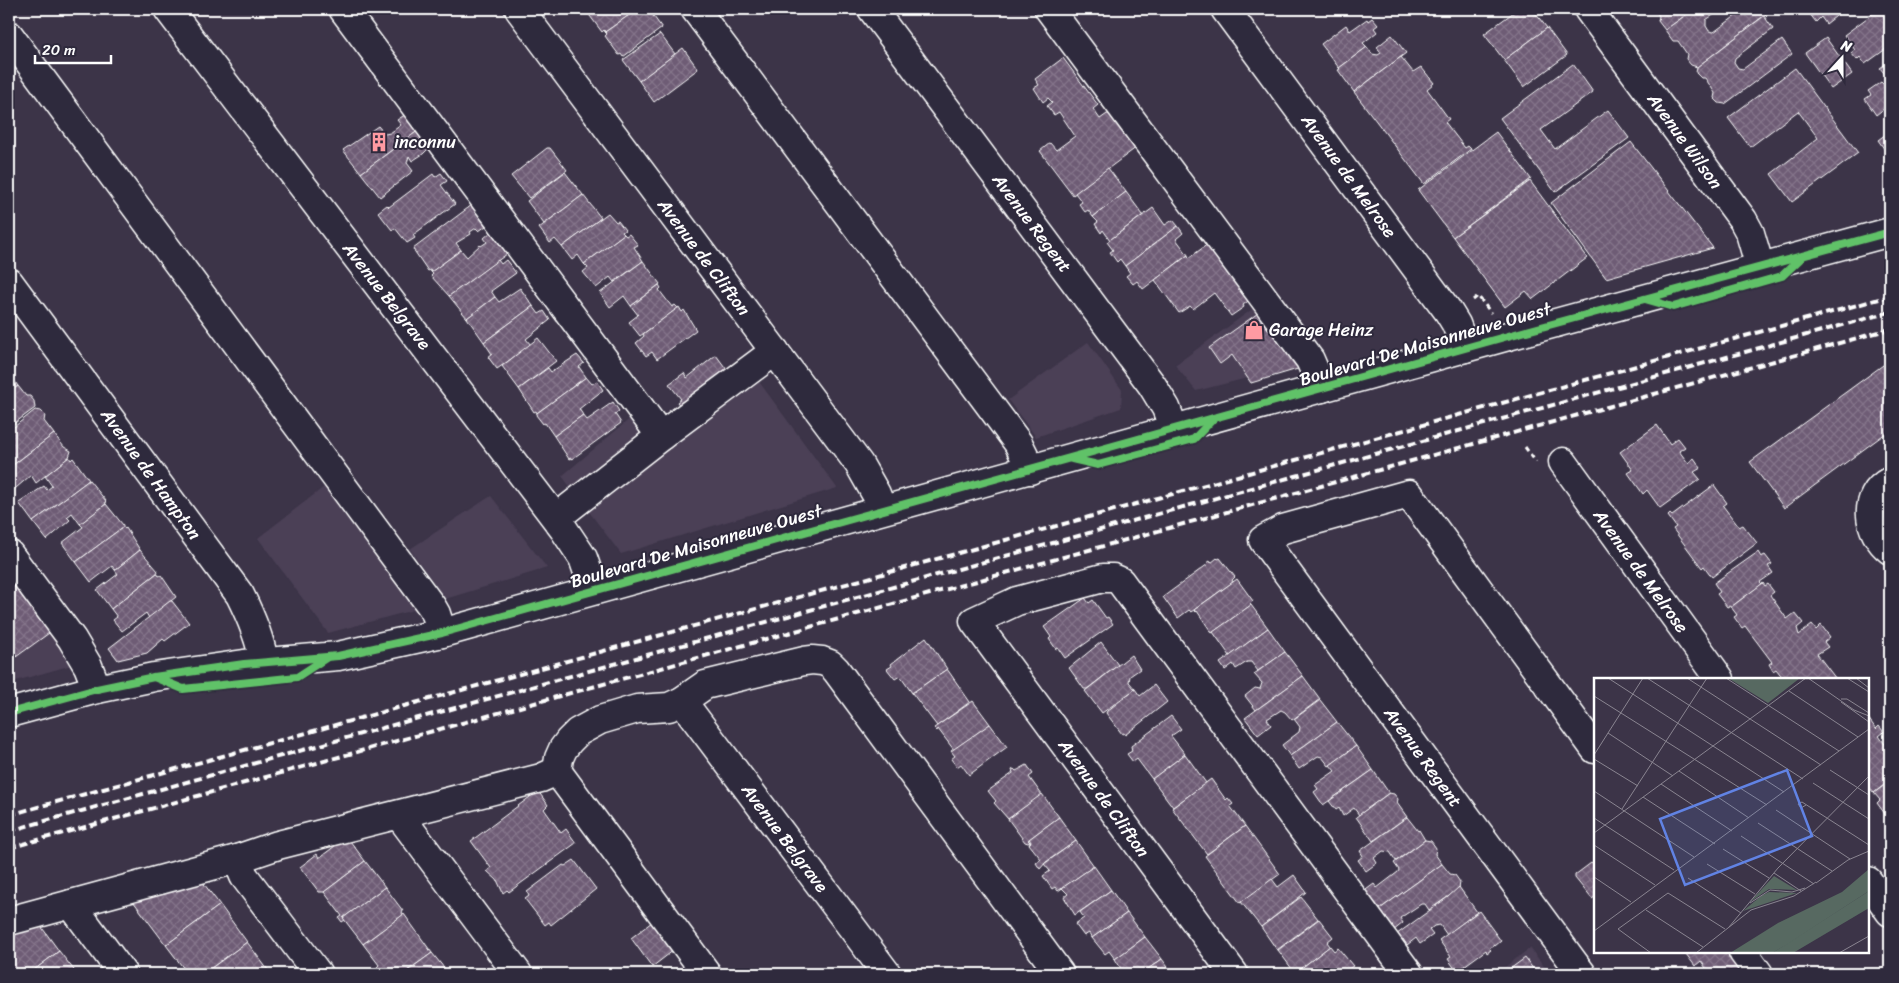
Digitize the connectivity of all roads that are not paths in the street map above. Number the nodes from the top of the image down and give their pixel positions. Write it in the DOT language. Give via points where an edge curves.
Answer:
graph roads {
  1 [pos="168,9"];
  2 [pos="343,9"];
  3 [pos="519,9"];
  4 [pos="695,9"];
  5 [pos="872,9"];
  6 [pos="1049,9"];
  7 [pos="1225,9"];
  8 [pos="1588,9"];
  9 [pos="9,35"];
  10 [pos="1890,232"];
  11 [pos="1760,267"];
  12 [pos="9,282"];
  13 [pos="1465,348"];
  14 [pos="775,352"];
  15 [pos="1322,388"];
  16 [pos="1174,429"];
  17 [pos="661,436"];
  18 [pos="1550,463"];
  19 [pos="1030,470"];
  20 [pos="1890,480"];
  21 [pos="882,510"];
  22 [pos="556,518"];
  23 [pos="1890,550"];
  24 [pos="9,554"];
  25 [pos="594,590"];
  26 [pos="442,633"];
  27 [pos="264,662"];
  28 [pos="1719,678"];
  29 [pos="97,689"];
  30 [pos="682,701"];
  31 [pos="9,713"];
  32 [pos="1594,748"];
  33 [pos="557,771"];
  34 [pos="399,815"];
  35 [pos="237,859"];
  36 [pos="1869,882"];
  37 [pos="71,904"];
  38 [pos="1890,912"];
  39 [pos="9,921"];
  40 [pos="1744,953"];
  41 [pos="123,974"];
  42 [pos="318,974"];
  43 [pos="518,974"];
  44 [pos="707,974"];
  45 [pos="887,974"];
  46 [pos="1060,974"];
  47 [pos="1234,974"];
  48 [pos="1409,974"];
  49 [pos="1582,974"];
  50 [pos="1759,974"];
  1 -- 22 [label="street, Avenue Belgrave"];
  2 -- 17 [label="street"];
  3 -- 14 [label="street, Avenue de Clifton"];
  4 -- 19 [label="street" via="1018,444"];
  5 -- 16 [label="street, Avenue Regent" via="1152,385"];
  6 -- 15 [label="street" via="1310,360"];
  7 -- 13 [label="street, Avenue de Melrose" via="1452,316"];
  8 -- 11 [label="street, Avenue Wilson" via="1743,220"];
  9 -- 26 [label="street" via="432,607"];
  10 -- 11 [label="street, Boulevard De Maisonneuve Ouest"];
  11 -- 13 [label="street, Boulevard De Maisonneuve Ouest"];
  12 -- 27 [label="street, Avenue de Hampton" via="240,595 250,614"];
  13 -- 15 [label="street, Boulevard De Maisonneuve Ouest"];
  14 -- 17 [label="street"];
  14 -- 21 [label="street, Avenue de Clifton" via="859,464"];
  15 -- 16 [label="street, Boulevard De Maisonneuve Ouest"];
  16 -- 19 [label="street, Boulevard De Maisonneuve Ouest"];
  17 -- 22 [label="street"];
  18 -- 28 [label="street, Avenue de Melrose"];
  19 -- 21 [label="street, Boulevard De Maisonneuve Ouest"];
  20 -- 23 [label="street" via="1875,495 1871,506 1874,532"];
  21 -- 25 [label="street, Boulevard De Maisonneuve Ouest"];
  22 -- 25 [label="street, Avenue Belgrave" via="583,558"];
  24 -- 29 [label="street" via="72,639"];
  25 -- 26 [label="street, Boulevard De Maisonneuve Ouest"];
  26 -- 27 [label="street, Boulevard De Maisonneuve Ouest" via="338,656"];
  27 -- 29 [label="street, Boulevard De Maisonneuve Ouest"];
  29 -- 31 [label="street, Boulevard De Maisonneuve Ouest"];
  30 -- 33 [label="street" via="669,707 648,707 618,714 578,732 563,749"];
  30 -- 45 [label="street, Avenue Belgrave"];
  30 -- 46 [label="street" via="705,685 812,660 830,664"];
  32 -- 49 [label="street, Avenue Regent" via="1409,494 1282,530 1264,540"];
  33 -- 34 [label="street"];
  33 -- 44 [label="street"];
  34 -- 35 [label="street" via="278,845"];
  34 -- 43 [label="street"];
  35 -- 37 [label="street"];
  35 -- 42 [label="street" via="244,876"];
  36 -- 38 [label="street"];
  37 -- 39 [label="street"];
  37 -- 41 [label="street"];
  40 -- 50 [label="street"];
  47 -- 48 [label="street, Avenue de Clifton" via="974,622 1017,601 1103,578 1120,581"];
}
